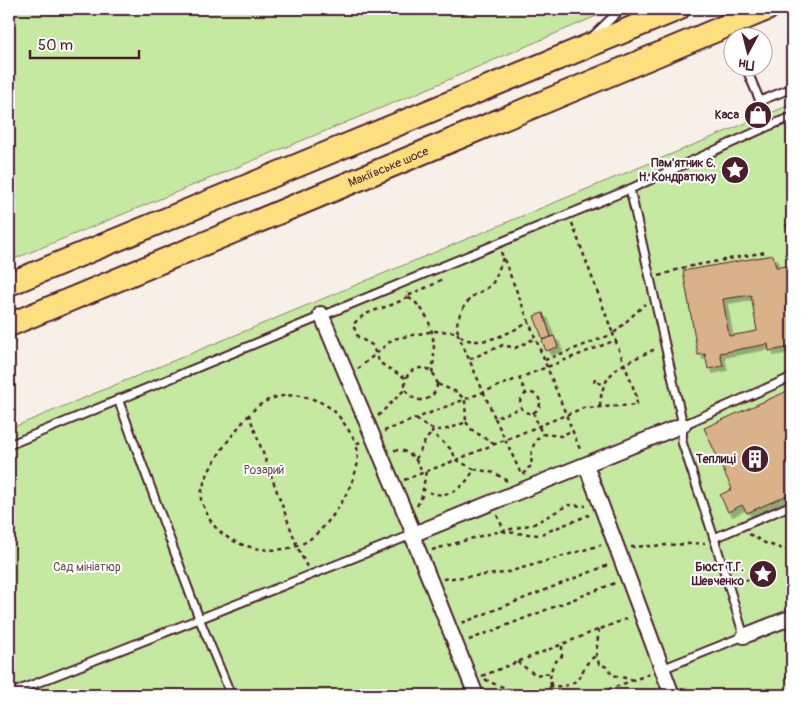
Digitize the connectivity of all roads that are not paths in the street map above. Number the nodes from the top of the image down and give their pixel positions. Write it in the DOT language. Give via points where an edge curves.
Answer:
graph roads {
  1 [pos="620,9"];
  2 [pos="678,9"];
  3 [pos="767,9"];
  4 [pos="581,48"];
  5 [pos="750,78"];
  6 [pos="792,88"];
  7 [pos="760,100"];
  8 [pos="792,117"];
  9 [pos="771,125"];
  10 [pos="630,189"];
  11 [pos="9,284"];
  12 [pos="321,314"];
  13 [pos="9,325"];
  14 [pos="792,377"];
  15 [pos="118,399"];
  16 [pos="683,424"];
  17 [pos="9,445"];
  18 [pos="586,465"];
  19 [pos="792,505"];
  20 [pos="413,534"];
  21 [pos="715,540"];
  22 [pos="199,618"];
  23 [pos="792,618"];
  24 [pos="744,636"];
  25 [pos="662,670"];
  26 [pos="9,694"];
  27 [pos="231,695"];
  28 [pos="476,695"];
  29 [pos="672,695"];
  1 -- 4 [label="lane"];
  2 -- 4 [label="main road"];
  3 -- 13 [label="main road, Макіївське шосе" via="729,29"];
  4 -- 11 [label="main road"];
  5 -- 7 [label="lane"];
  6 -- 7 [label="lane"];
  7 -- 9 [label="lane"];
  8 -- 9 [label="lane"];
  9 -- 10 [label="lane"];
  10 -- 12 [label="lane" via="405,283"];
  10 -- 16 [label="lane"];
  12 -- 15 [label="lane"];
  12 -- 20 [label="street"];
  14 -- 16 [label="lane"];
  15 -- 17 [label="lane"];
  15 -- 22 [label="lane"];
  16 -- 18 [label="street"];
  16 -- 21 [label="lane" via="682,442"];
  18 -- 20 [label="street" via="525,483 492,503"];
  18 -- 25 [label="street"];
  19 -- 21 [label="lane"];
  20 -- 22 [label="lane"];
  20 -- 28 [label="street" via="456,645 476,678"];
  21 -- 24 [label="lane"];
  22 -- 26 [label="lane"];
  22 -- 27 [label="lane"];
  23 -- 24 [label="street"];
  24 -- 25 [label="lane"];
  25 -- 29 [label="street"];
}
